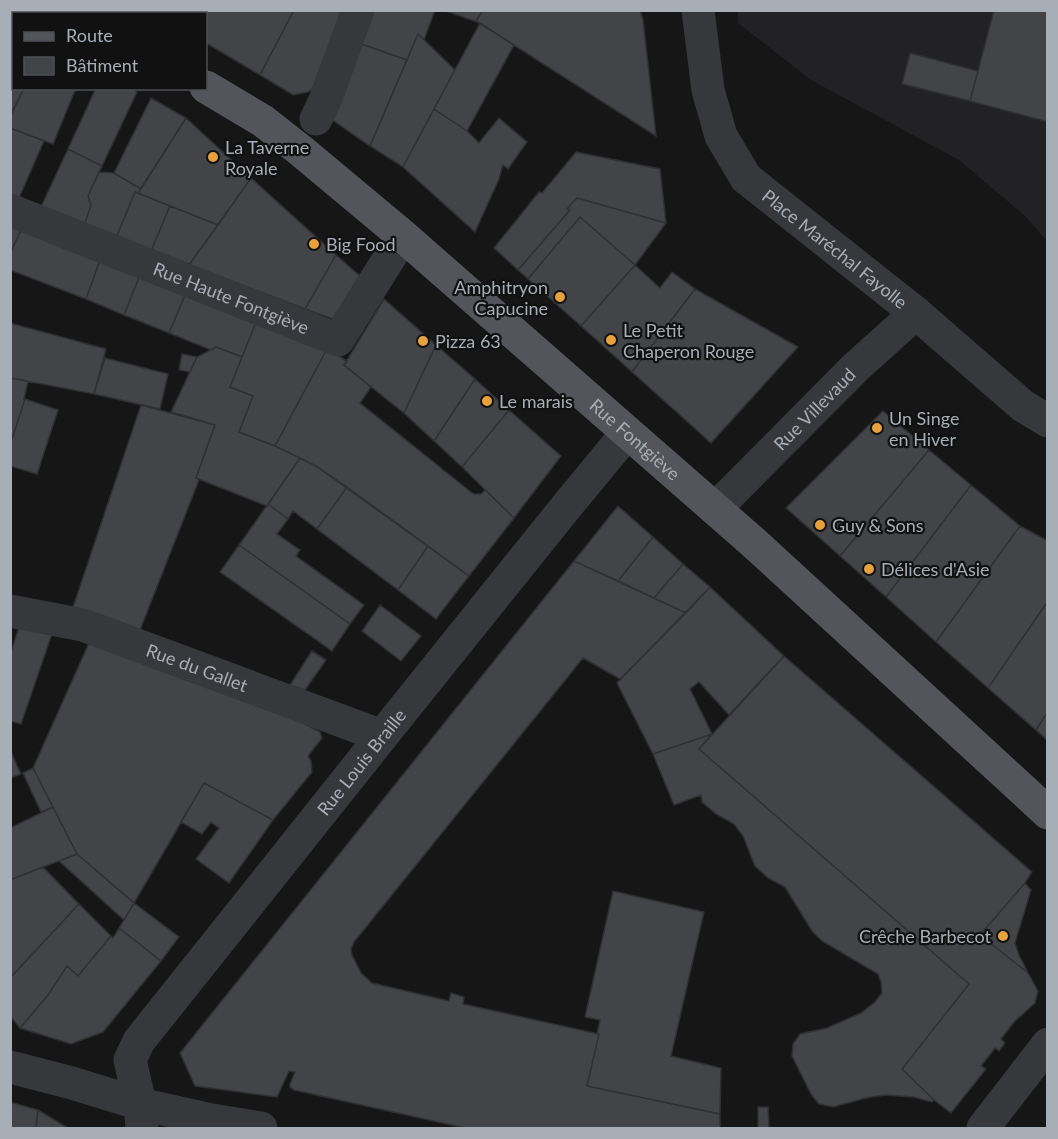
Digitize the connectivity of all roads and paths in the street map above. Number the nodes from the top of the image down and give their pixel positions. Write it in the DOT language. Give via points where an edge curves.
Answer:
graph roads {
  1 [pos="358,10"];
  2 [pos="693,16"];
  3 [pos="207,88"];
  4 [pos="316,119"];
  5 [pos="10,201"];
  6 [pos="10,210"];
  7 [pos="403,236"];
  8 [pos="370,275"];
  9 [pos="916,313"];
  10 [pos="1047,421"];
  11 [pos="627,433"];
  12 [pos="715,509"];
  13 [pos="10,602"];
  14 [pos="10,611"];
  15 [pos="374,727"];
  16 [pos="1047,813"];
  17 [pos="1047,1044"];
  18 [pos="10,1067"];
  19 [pos="141,1116"];
  20 [pos="261,1128"];
  21 [pos="983,1128"];
  1 -- 4 [label="street"];
  2 -- 9 [label="street, Place Maréchal Fayolle" via="721,136 746,178"];
  3 -- 7 [label="main road, Rue Fontgiève" via="263,121"];
  5 -- 8 [label="street" via="340,329"];
  6 -- 7 [label="street, Rue Haute Fontgiève" via="338,340"];
  7 -- 11 [label="main road, Rue Fontgiève"];
  9 -- 10 [label="street, Place Maréchal Fayolle" via="1023,406"];
  9 -- 12 [label="street, Rue Villevaud" via="856,367"];
  11 -- 12 [label="main road, Rue Fontgiève"];
  11 -- 15 [label="street, Rue Louis Braille"];
  12 -- 16 [label="main road, Rue Fontgiève"];
  13 -- 15 [label="street" via="86,616"];
  14 -- 15 [label="street, Rue du Gallet" via="83,625"];
  15 -- 19 [label="street, Rue Louis Braille" via="140,1041 130,1060"];
  17 -- 21 [label="street"];
  18 -- 19 [label="street" via="72,1083"];
  19 -- 20 [label="street" via="212,1120"];
}
